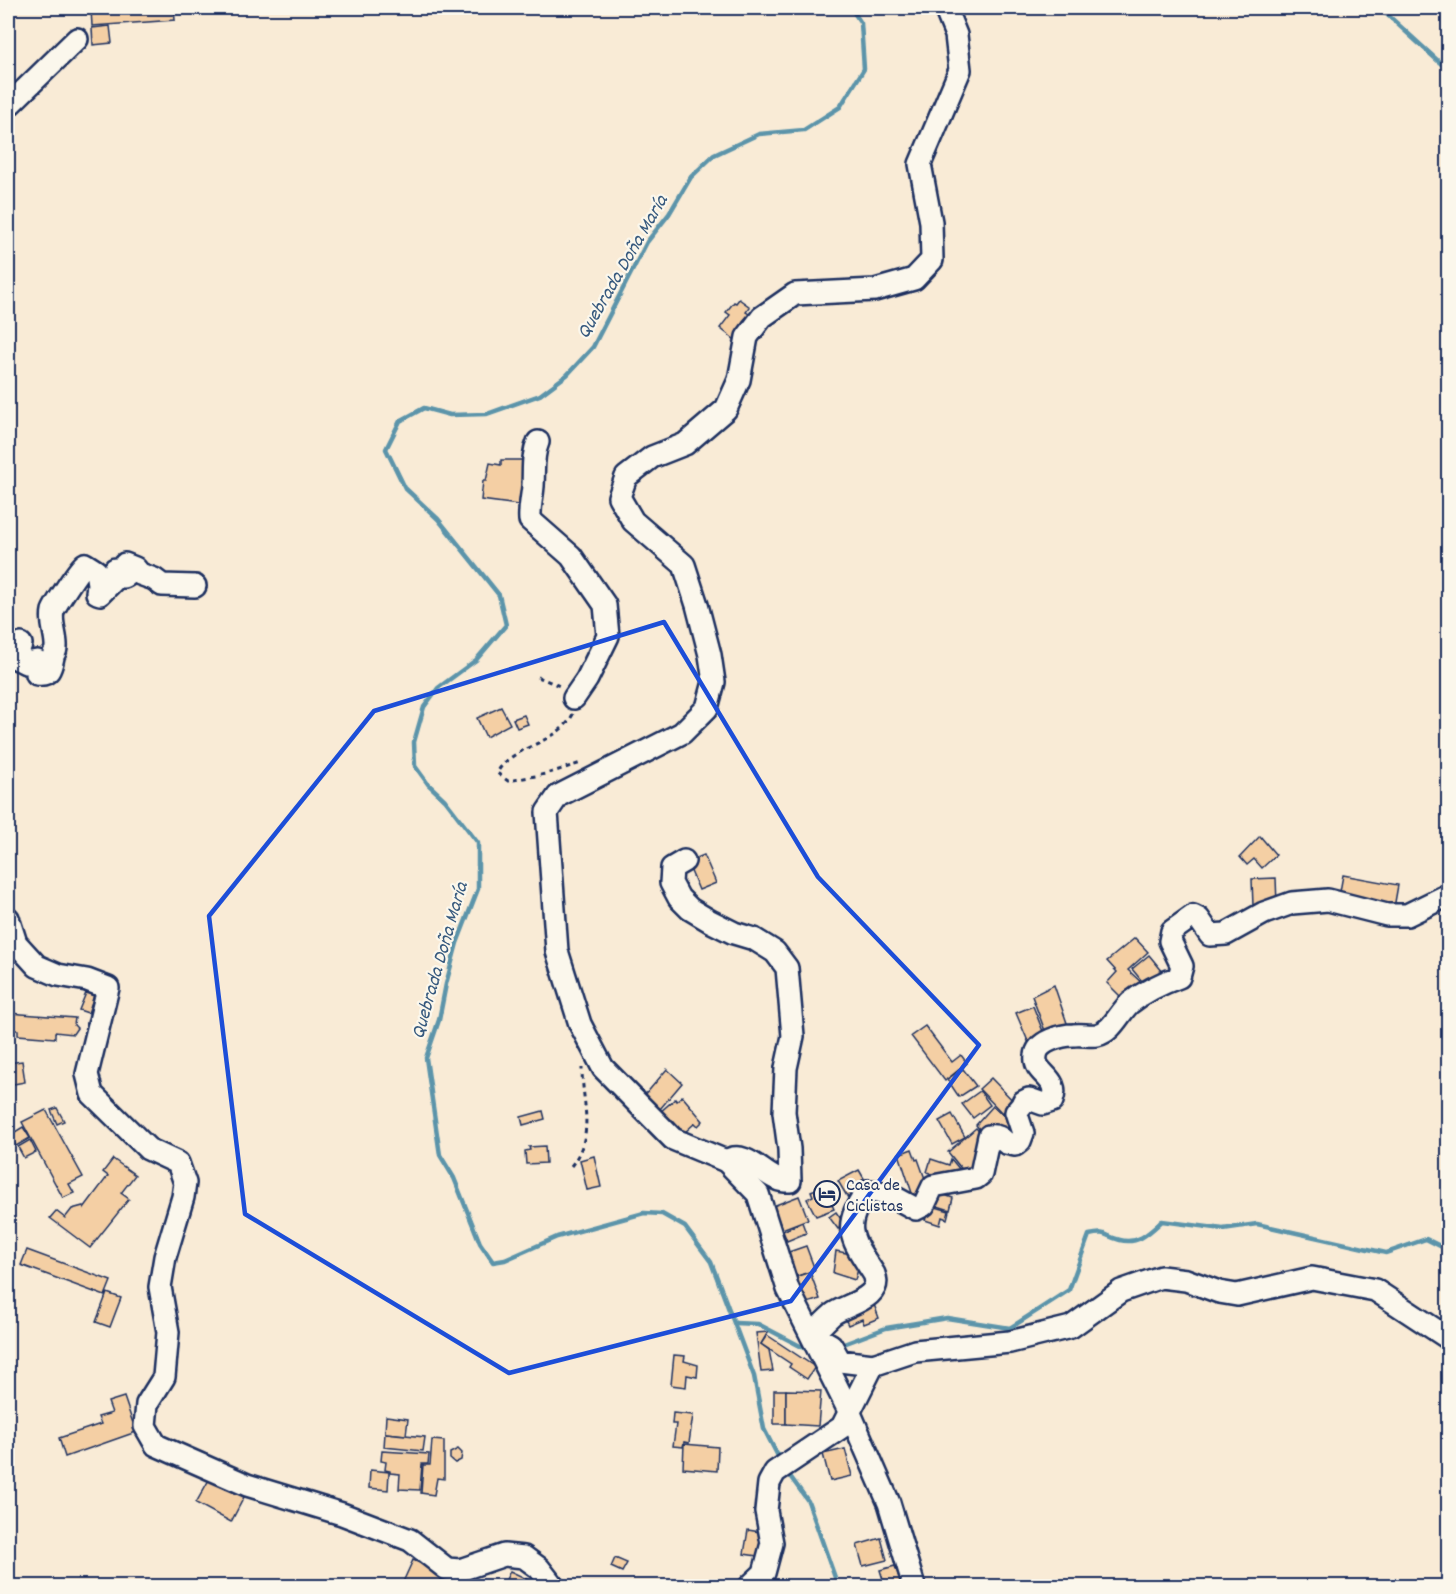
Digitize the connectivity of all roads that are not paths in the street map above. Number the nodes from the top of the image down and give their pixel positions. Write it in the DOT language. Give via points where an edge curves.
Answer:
graph roads {
  1 [pos="945,8"];
  2 [pos="77,39"];
  3 [pos="8,106"];
  4 [pos="538,442"];
  5 [pos="195,586"];
  6 [pos="8,648"];
  7 [pos="574,698"];
  8 [pos="684,861"];
  9 [pos="1449,895"];
  10 [pos="8,918"];
  11 [pos="726,1161"];
  12 [pos="812,1334"];
  13 [pos="1449,1338"];
  14 [pos="873,1365"];
  15 [pos="849,1411"];
  16 [pos="554,1587"];
  17 [pos="750,1587"];
  18 [pos="914,1587"];
  1 -- 11 [label="street" via="956,35 960,70 920,164 931,222 932,260 914,279 875,290 795,294 762,316 747,338 739,380 726,409 686,444 652,457 626,477 619,497 633,521 684,565 700,615 714,682 707,708 682,733 558,796 547,812 557,951 580,1024 603,1068 673,1139"];
  2 -- 3 [label="street"];
  4 -- 7 [label="street" via="530,520 571,556 605,605 608,636"];
  5 -- 6 [label="street" via="162,585 125,564 126,576 115,569 112,581 100,594 96,590 96,571 85,564 52,613 56,649 49,672 37,674 41,669 37,661 26,663 16,658 21,644"];
  8 -- 11 [label="street" via="672,868 671,883 690,909 734,933 754,939 775,952 786,968 793,1036 786,1068 784,1112 790,1181 778,1180 754,1163 737,1157"];
  9 -- 12 [label="street" via="1407,915 1387,915 1328,900 1292,903 1226,934 1210,935 1193,916 1172,931 1170,941 1182,966 1179,977 1156,986 1130,1004 1107,1031 1071,1035 1040,1047 1037,1066 1051,1079 1054,1094 1052,1101 1043,1104 1029,1099 1023,1102 1016,1112 1023,1133 1020,1141 1015,1145 989,1136 981,1174 933,1186 924,1205 916,1209 868,1191 851,1221 852,1240 874,1274 876,1286 869,1295 834,1313"];
  10 -- 16 [label="street" via="16,943 37,966 108,988 87,1074 92,1094 148,1149 178,1164 185,1183 160,1287 168,1332 164,1377 147,1404 145,1426 156,1445 247,1485 410,1540 447,1569 460,1570 504,1555 524,1557"];
  11 -- 12 [label="street" via="758,1194 788,1289"];
  12 -- 14 [label="street" via="831,1345 840,1361"];
  12 -- 15 [label="street"];
  13 -- 14 [label="street" via="1376,1290 1312,1278 1237,1295 1161,1277 1120,1291 1071,1327 1010,1342 915,1352"];
  14 -- 15 [label="street"];
  15 -- 17 [label="street" via="842,1427 775,1472 769,1483 766,1511 772,1543 764,1573"];
  15 -- 18 [label="street" via="889,1503"];
}
